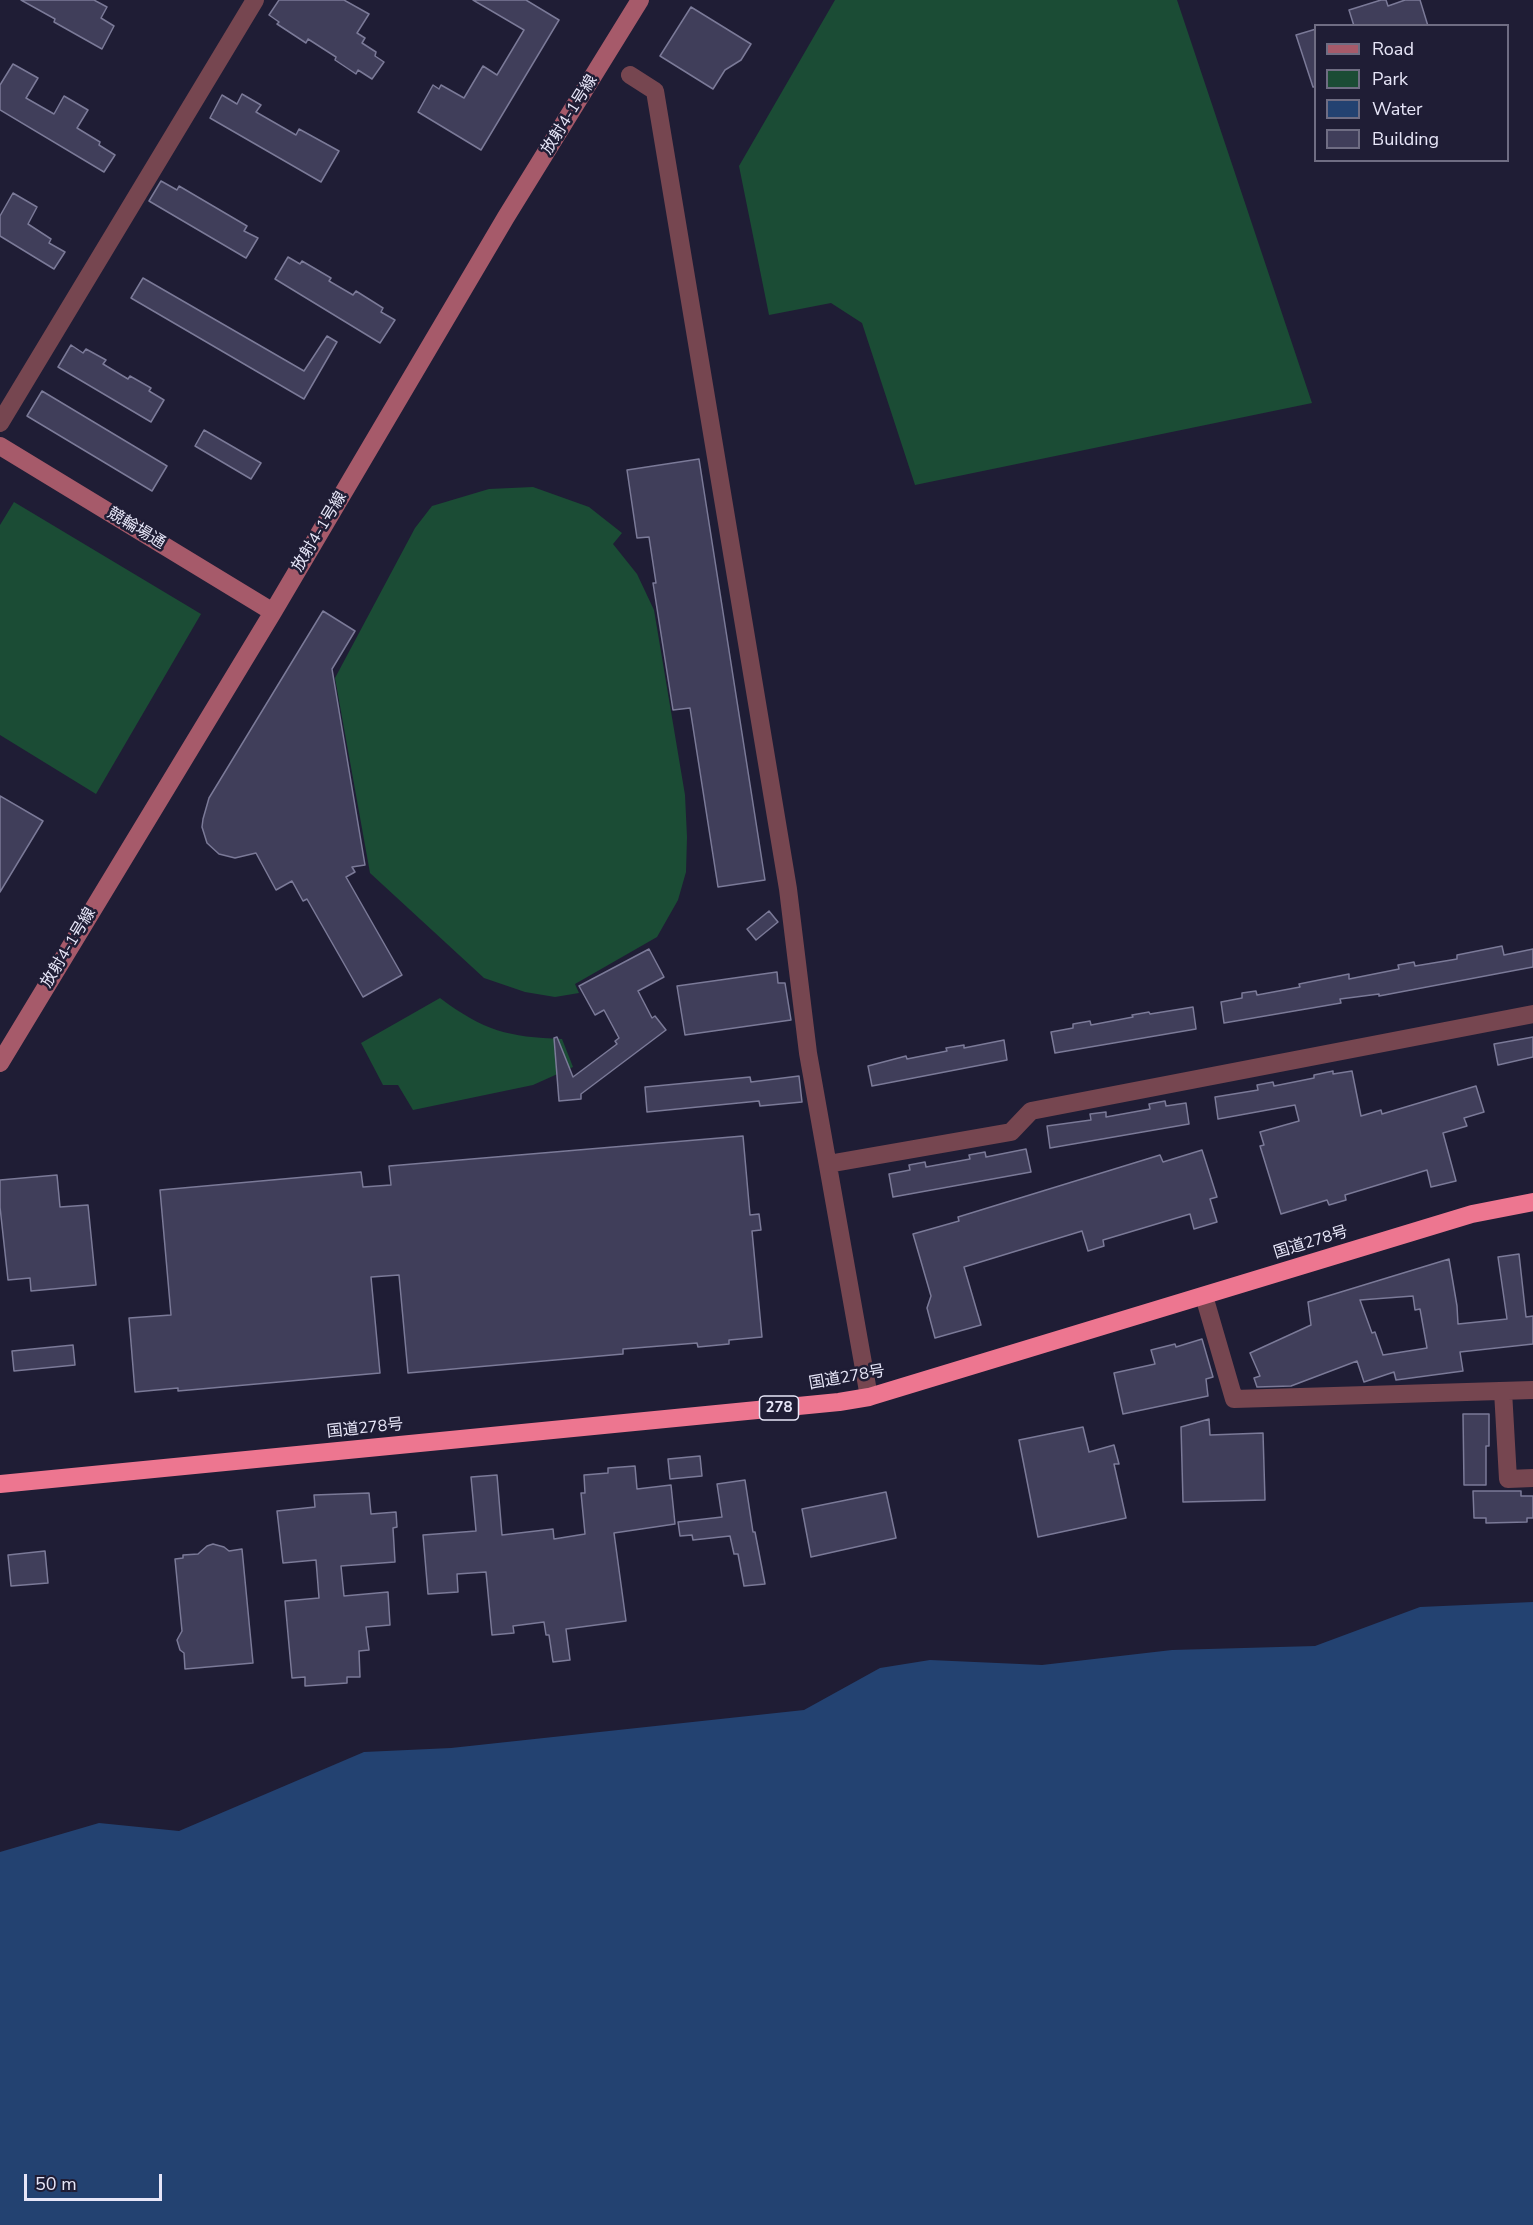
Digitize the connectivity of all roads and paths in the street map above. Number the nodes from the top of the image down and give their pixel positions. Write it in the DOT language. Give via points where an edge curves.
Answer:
graph roads {
  1 [pos="255,0"];
  2 [pos="640,0"];
  3 [pos="630,75"];
  4 [pos="0,423"];
  5 [pos="0,446"];
  6 [pos="273,612"];
  7 [pos="1533,1014"];
  8 [pos="0,1063"];
  9 [pos="828,1164"];
  10 [pos="1533,1202"];
  11 [pos="1204,1296"];
  12 [pos="1533,1390"];
  13 [pos="1503,1391"];
  14 [pos="868,1397"];
  15 [pos="1533,1478"];
  16 [pos="0,1484"];
  1 -- 4 [label="street"];
  2 -- 6 [label="street, 放射4-1号線" via="506,217"];
  3 -- 9 [label="street" via="655,91 788,889 808,1053"];
  5 -- 6 [label="street, 競輪場通"];
  6 -- 8 [label="street, 放射4-1号線"];
  7 -- 9 [label="street" via="1031,1111 1011,1132"];
  9 -- 14 [label="street"];
  10 -- 11 [label="highway, 国道278号 / 278" via="1473,1214"];
  11 -- 13 [label="street" via="1234,1399"];
  11 -- 14 [label="highway, 国道278号 / 278"];
  12 -- 13 [label="street"];
  13 -- 15 [label="street" via="1508,1479"];
  14 -- 16 [label="highway, 国道278号 / 278"];
}
